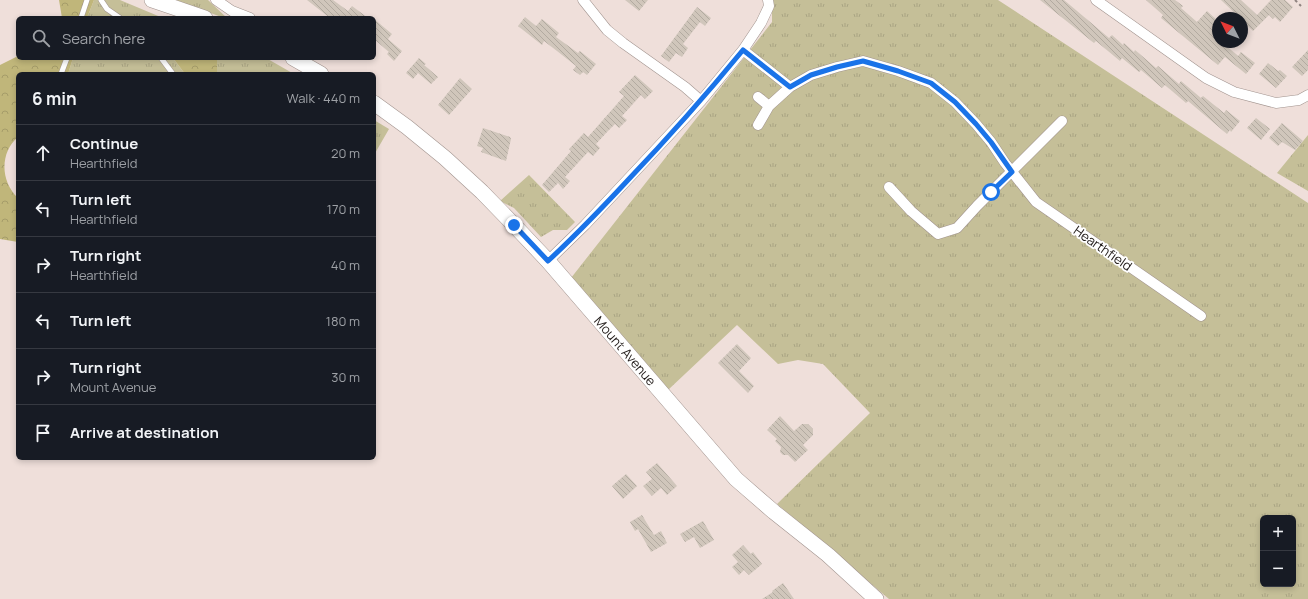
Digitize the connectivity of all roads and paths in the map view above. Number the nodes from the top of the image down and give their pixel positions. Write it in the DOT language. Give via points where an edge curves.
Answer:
graph roads {
  1 [pos="88,0"];
  2 [pos="101,0"];
  3 [pos="216,0"];
  4 [pos="583,0"];
  5 [pos="768,0"];
  6 [pos="1096,0"];
  7 [pos="1295,0"];
  8 [pos="156,1"];
  9 [pos="1301,6"];
  10 [pos="82,16"];
  11 [pos="117,16"];
  12 [pos="199,16"];
  13 [pos="245,16"];
  14 [pos="743,50"];
  15 [pos="65,60"];
  16 [pos="162,60"];
  17 [pos="296,60"];
  18 [pos="62,72"];
  19 [pos="172,72"];
  20 [pos="318,72"];
  21 [pos="790,87"];
  22 [pos="1308,95"];
  23 [pos="758,97"];
  24 [pos="701,101"];
  25 [pos="376,104"];
  26 [pos="769,106"];
  27 [pos="1062,121"];
  28 [pos="758,125"];
  29 [pos="1012,172"];
  30 [pos="889,187"];
  31 [pos="548,261"];
  32 [pos="1201,316"];
  33 [pos="876,599"];
  1 -- 10 [label="lane"];
  2 -- 11 [label="lane" via="107,9"];
  3 -- 13 [label="street"];
  4 -- 24 [label="street" via="607,30"];
  5 -- 14 [label="street" via="769,6 761,23"];
  6 -- 22 [label="street" via="1206,78 1234,92 1276,103 1299,100"];
  7 -- 9 [label="path"];
  8 -- 12 [label="street"];
  14 -- 21 [label="street"];
  14 -- 24 [label="street"];
  15 -- 18 [label="lane"];
  16 -- 19 [label="lane"];
  17 -- 20 [label="street"];
  21 -- 26 [label="street, Hearthfield"];
  21 -- 29 [label="street, Hearthfield" via="811,75 863,61 931,83 955,102 976,124"];
  23 -- 26 [label="street"];
  24 -- 31 [label="street"];
  25 -- 31 [label="street, Mount Avenue" via="445,158 482,192"];
  26 -- 28 [label="street, Hearthfield"];
  27 -- 29 [label="street"];
  29 -- 30 [label="street" via="957,228 938,234 911,211"];
  29 -- 32 [label="street, Hearthfield" via="1036,202"];
  31 -- 33 [label="street, Mount Avenue" via="736,479 828,555"];
}
